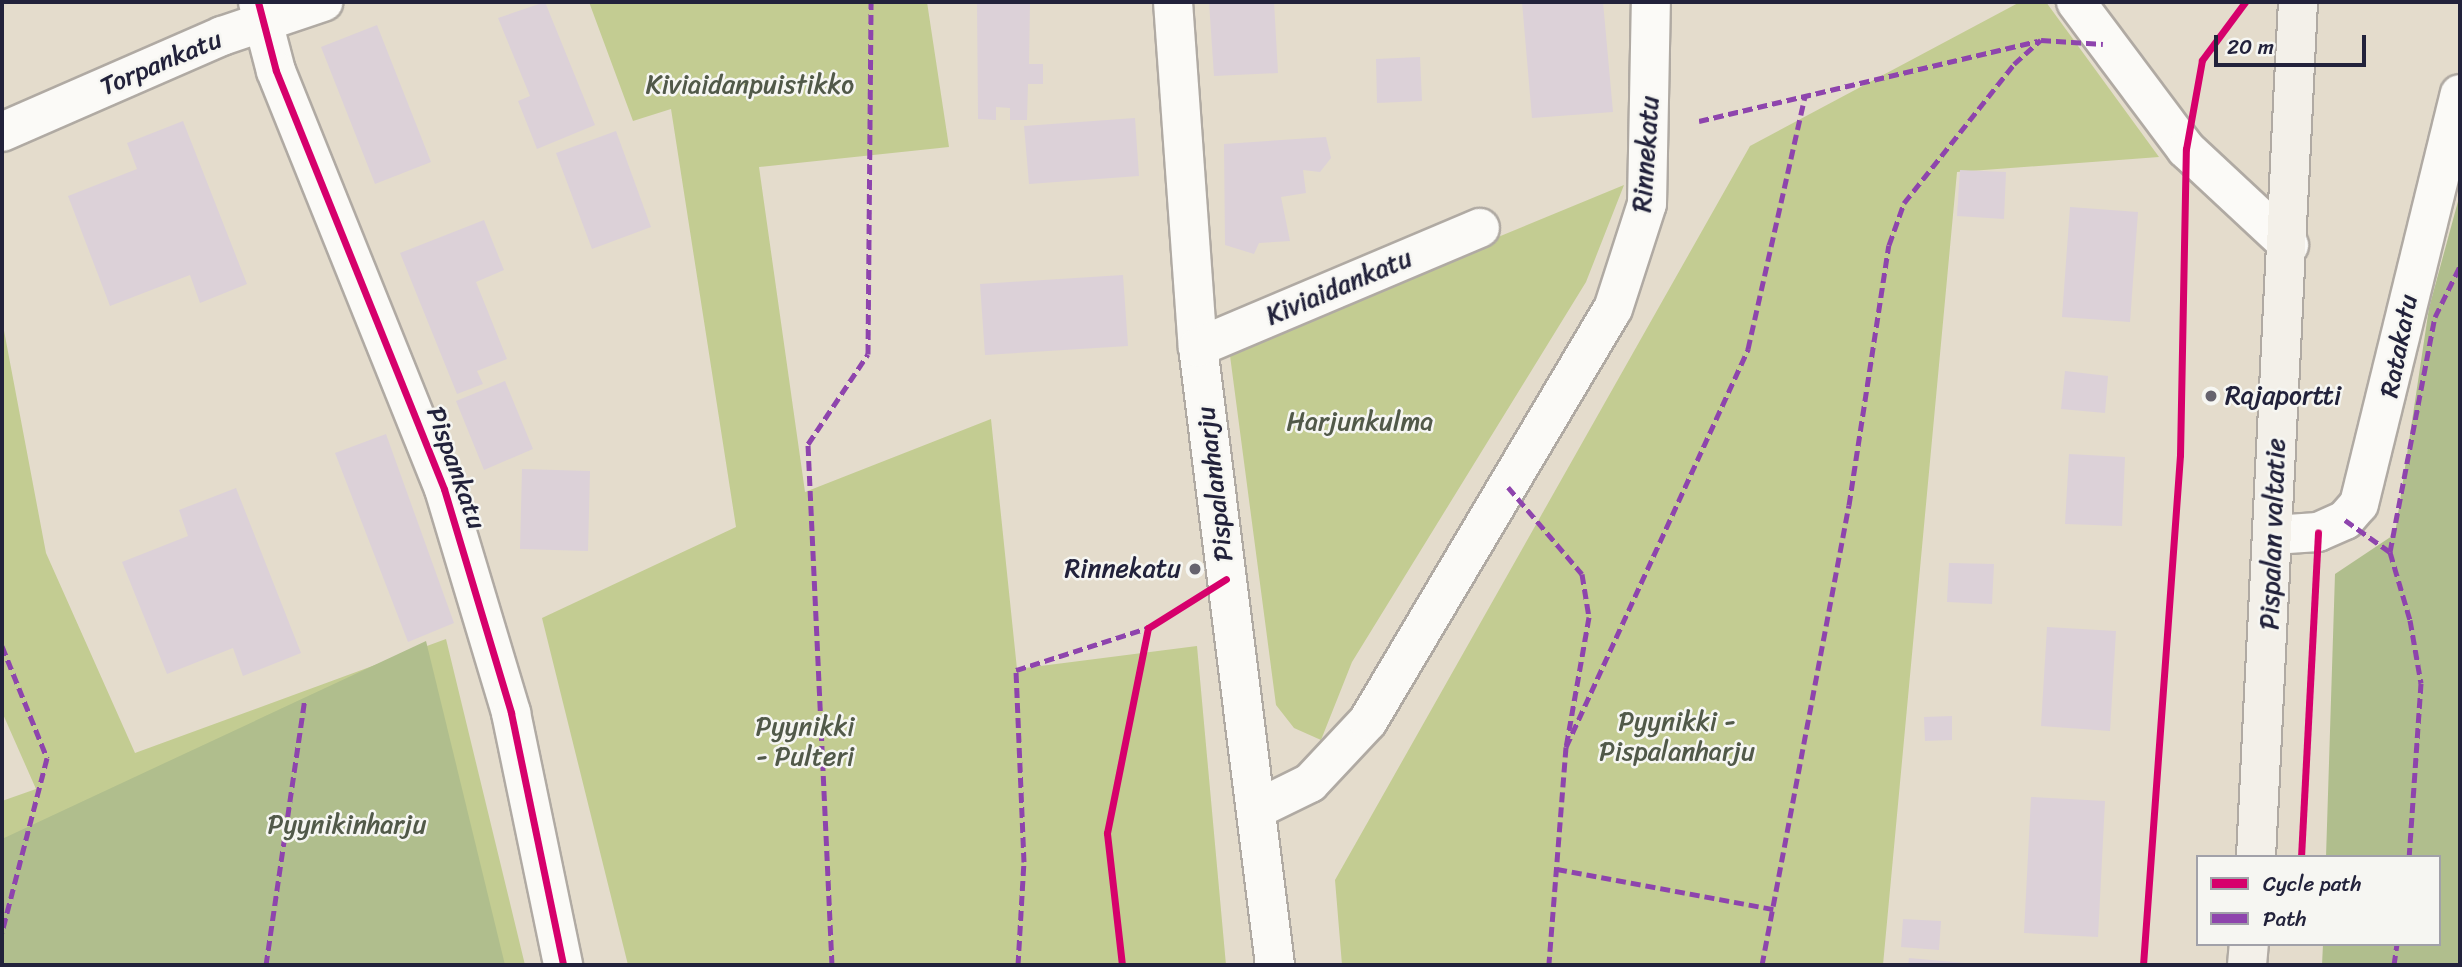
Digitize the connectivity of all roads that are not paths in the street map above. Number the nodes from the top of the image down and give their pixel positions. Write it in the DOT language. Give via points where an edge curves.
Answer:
graph roads {
  1 [pos="323,2"];
  2 [pos="1173,2"];
  3 [pos="1651,2"];
  4 [pos="2076,2"];
  5 [pos="2298,2"];
  6 [pos="260,11"];
  7 [pos="2460,94"];
  8 [pos="2,132"];
  9 [pos="1480,228"];
  10 [pos="2288,245"];
  11 [pos="1198,347"];
  12 [pos="2273,535"];
  13 [pos="1259,808"];
  14 [pos="2256,855"];
  15 [pos="563,965"];
  16 [pos="1275,965"];
  1 -- 6 [label="street, Torpankatu"];
  2 -- 11 [label="street, Pispalanharju"];
  3 -- 13 [label="street, Rinnekatu" via="1647,204 1614,309 1368,721 1310,783"];
  4 -- 10 [label="street" via="2186,149"];
  5 -- 10 [label="main road, Pispalan valtatie"];
  6 -- 8 [label="street, Torpankatu" via="188,50"];
  6 -- 15 [label="street, Pispankatu" via="444,489 511,713"];
  7 -- 12 [label="street, Ratakatu" via="2359,503 2345,520 2318,532"];
  9 -- 11 [label="street, Kiviaidankatu"];
  10 -- 12 [label="main road, Pispalan valtatie"];
  11 -- 13 [label="street, Pispalanharju"];
  12 -- 14 [label="main road, Pispalan valtatie"];
  13 -- 16 [label="street, Pispalanharju"];
}
